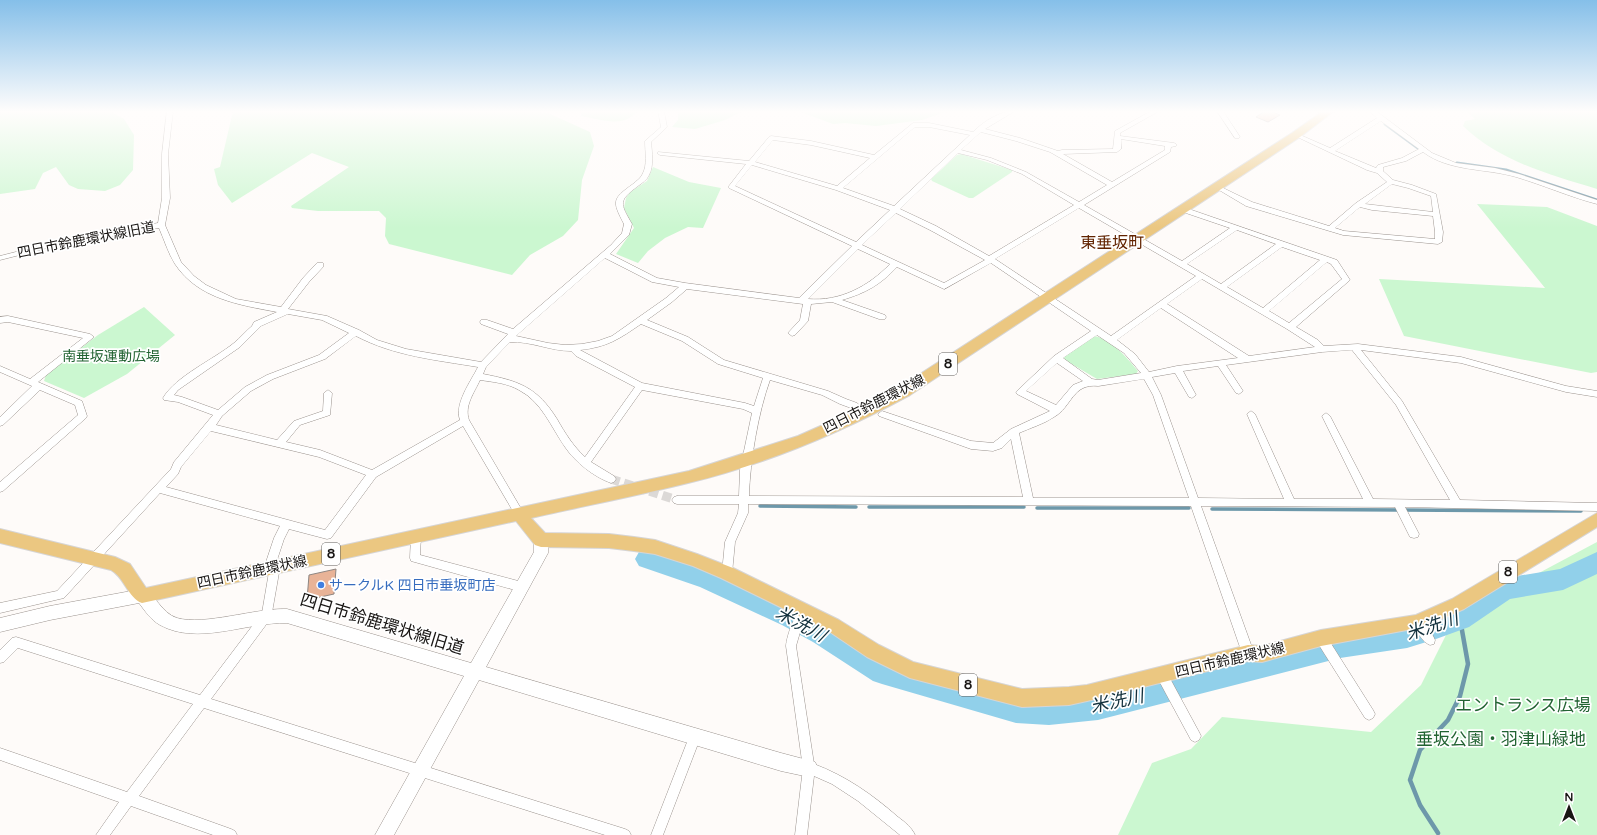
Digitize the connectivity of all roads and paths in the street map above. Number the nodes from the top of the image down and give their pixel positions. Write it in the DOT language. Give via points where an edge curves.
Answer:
graph roads {
  1 [pos="165,150"];
  2 [pos="648,150"];
  3 [pos="761,150"];
  4 [pos="842,150"];
  5 [pos="883,150"];
  6 [pos="1048,150"];
  7 [pos="1117,150"];
  8 [pos="1169,150"];
  9 [pos="1273,150"];
  10 [pos="1420,150"];
  11 [pos="1423,150"];
  12 [pos="956,151"];
  13 [pos="1330,151"];
  14 [pos="660,153"];
  15 [pos="1058,154"];
  16 [pos="874,157"];
  17 [pos="750,163"];
  18 [pos="1379,171"];
  19 [pos="1391,182"];
  20 [pos="1113,184"];
  21 [pos="1217,187"];
  22 [pos="838,189"];
  23 [pos="1597,202"];
  24 [pos="1078,205"];
  25 [pos="1359,205"];
  26 [pos="894,209"];
  27 [pos="1183,210"];
  28 [pos="1436,214"];
  29 [pos="161,225"];
  30 [pos="1235,228"];
  31 [pos="1330,229"];
  32 [pos="1138,239"];
  33 [pos="1281,244"];
  34 [pos="856,246"];
  35 [pos="605,255"];
  36 [pos="0,258"];
  37 [pos="1326,259"];
  38 [pos="990,260"];
  39 [pos="320,264"];
  40 [pos="895,264"];
  41 [pos="1181,265"];
  42 [pos="1201,276"];
  43 [pos="685,286"];
  44 [pos="1221,288"];
  45 [pos="1049,298"];
  46 [pos="834,300"];
  47 [pos="804,301"];
  48 [pos="1160,304"];
  49 [pos="285,310"];
  50 [pos="1263,312"];
  51 [pos="882,317"];
  52 [pos="0,320"];
  53 [pos="640,320"];
  54 [pos="484,322"];
  55 [pos="1290,327"];
  56 [pos="1096,330"];
  57 [pos="356,332"];
  58 [pos="514,333"];
  59 [pos="792,333"];
  60 [pos="506,340"];
  61 [pos="1111,340"];
  62 [pos="1354,347"];
  63 [pos="574,348"];
  64 [pos="1322,349"];
  65 [pos="1056,358"];
  66 [pos="1247,359"];
  67 [pos="1220,363"];
  68 [pos="483,365"];
  69 [pos="0,369"];
  70 [pos="1177,369"];
  71 [pos="768,375"];
  72 [pos="478,376"];
  73 [pos="1148,376"];
  74 [pos="1090,382"];
  75 [pos="35,384"];
  76 [pos="640,386"];
  77 [pos="1239,391"];
  78 [pos="328,392"];
  79 [pos="1597,394"];
  80 [pos="1192,395"];
  81 [pos="1057,410"];
  82 [pos="757,411"];
  83 [pos="864,413"];
  84 [pos="219,414"];
  85 [pos="882,414"];
  86 [pos="1252,414"];
  87 [pos="1326,416"];
  88 [pos="465,421"];
  89 [pos="0,423"];
  90 [pos="209,427"];
  91 [pos="1014,431"];
  92 [pos="279,444"];
  93 [pos="748,459"];
  94 [pos="586,462"];
  95 [pos="373,474"];
  96 [pos="611,479"];
  97 [pos="0,488"];
  98 [pos="158,489"];
  99 [pos="678,500"];
  100 [pos="745,500"];
  101 [pos="1029,501"];
  102 [pos="1195,502"];
  103 [pos="1291,503"];
  104 [pos="1370,503"];
  105 [pos="1457,504"];
  106 [pos="1400,507"];
  107 [pos="1597,507"];
  108 [pos="520,515"];
  109 [pos="1597,519"];
  110 [pos="287,524"];
  111 [pos="1414,534"];
  112 [pos="0,536"];
  113 [pos="416,536"];
  114 [pos="541,540"];
  115 [pos="94,558"];
  116 [pos="272,567"];
  117 [pos="727,573"];
  118 [pos="522,587"];
  119 [pos="142,596"];
  120 [pos="0,608"];
  121 [pos="804,613"];
  122 [pos="267,615"];
  123 [pos="1418,624"];
  124 [pos="0,625"];
  125 [pos="1322,640"];
  126 [pos="1430,640"];
  127 [pos="1248,653"];
  128 [pos="0,658"];
  129 [pos="474,672"];
  130 [pos="1165,681"];
  131 [pos="203,701"];
  132 [pos="1369,714"];
  133 [pos="695,736"];
  134 [pos="1195,736"];
  135 [pos="0,754"];
  136 [pos="809,768"];
  137 [pos="419,771"];
  138 [pos="130,799"];
  139 [pos="102,835"];
  140 [pos="231,835"];
  141 [pos="384,835"];
  142 [pos="625,835"];
  143 [pos="657,835"];
  144 [pos="801,835"];
  145 [pos="909,835"];
  1 -- 29 [label="street" via="166,198"];
  2 -- 35 [label="street" via="646,175 623,194 619,201 628,230"];
  3 -- 17 [label="street"];
  4 -- 16 [label="street"];
  5 -- 16 [label="street"];
  6 -- 15 [label="street"];
  7 -- 15 [label="street"];
  8 -- 20 [label="street"];
  9 -- 21 [label="main road, 四日市鈴鹿環状線 / 8"];
  10 -- 18 [label="street" via="1404,160 1380,166"];
  11 -- 23 [label="street" via="1454,164 1517,175"];
  12 -- 24 [label="street" via="1019,170"];
  12 -- 26 [label="street"];
  13 -- 18 [label="street"];
  14 -- 17 [label="street"];
  15 -- 20 [label="street"];
  16 -- 22 [label="street"];
  17 -- 22 [label="street"];
  17 -- 34 [label="street" via="731,187"];
  18 -- 19 [label="street"];
  19 -- 25 [label="street"];
  19 -- 28 [label="street" via="1434,195"];
  20 -- 24 [label="street"];
  21 -- 27 [label="main road, 四日市鈴鹿環状線 / 8"];
  21 -- 31 [label="street" via="1249,204"];
  22 -- 26 [label="street"];
  24 -- 32 [label="street"];
  24 -- 38 [label="street"];
  25 -- 28 [label="street"];
  25 -- 31 [label="street"];
  26 -- 34 [label="street"];
  26 -- 38 [label="street"];
  27 -- 30 [label="street"];
  27 -- 32 [label="main road, 四日市鈴鹿環状線 / 8"];
  28 -- 31 [label="street" via="1438,242 1343,233"];
  29 -- 36 [label="street, 四日市鈴鹿環状線旧道" via="59,243"];
  29 -- 49 [label="street, 四日市鈴鹿環状線旧道" via="178,263 203,287 234,301"];
  30 -- 33 [label="street"];
  30 -- 41 [label="street"];
  32 -- 41 [label="street"];
  32 -- 45 [label="main road, 四日市鈴鹿環状線 / 8"];
  33 -- 37 [label="street"];
  33 -- 44 [label="street"];
  34 -- 40 [label="street"];
  34 -- 47 [label="street"];
  35 -- 43 [label="street" via="655,280"];
  35 -- 58 [label="street"];
  37 -- 50 [label="street"];
  37 -- 55 [label="street" via="1334,262 1346,280"];
  38 -- 40 [label="street" via="944,286"];
  38 -- 45 [label="street"];
  39 -- 49 [label="street"];
  40 -- 46 [label="street" via="873,285"];
  41 -- 42 [label="street"];
  42 -- 44 [label="street"];
  42 -- 48 [label="street"];
  43 -- 47 [label="street"];
  43 -- 53 [label="street"];
  44 -- 50 [label="street"];
  45 -- 56 [label="street"];
  45 -- 83 [label="main road, 四日市鈴鹿環状線 / 8" via="930,376"];
  46 -- 47 [label="street"];
  46 -- 51 [label="street"];
  47 -- 59 [label="street" via="804,321"];
  48 -- 61 [label="street"];
  48 -- 66 [label="street"];
  49 -- 57 [label="street, 四日市鈴鹿環状線旧道" via="324,318"];
  49 -- 84 [label="street" via="257,324 237,345 175,388 167,398 179,399"];
  50 -- 55 [label="street"];
  52 -- 75 [label="street" via="8,319 90,337"];
  53 -- 63 [label="street" via="610,340 597,345"];
  53 -- 71 [label="street" via="684,339 721,362"];
  54 -- 58 [label="street"];
  55 -- 64 [label="street"];
  56 -- 61 [label="street"];
  56 -- 65 [label="street"];
  57 -- 68 [label="street, 四日市鈴鹿環状線旧道" via="374,342 405,352"];
  57 -- 84 [label="street" via="322,357 270,377 248,389"];
  58 -- 60 [label="street"];
  60 -- 63 [label="street" via="516,339 548,346"];
  60 -- 68 [label="street"];
  61 -- 73 [label="street" via="1137,361"];
  62 -- 64 [label="street"];
  62 -- 79 [label="street" via="1461,360 1566,389"];
  62 -- 105 [label="street" via="1399,403"];
  63 -- 76 [label="street" via="579,354"];
  64 -- 66 [label="street"];
  65 -- 74 [label="street"];
  65 -- 81 [label="street" via="1020,392"];
  66 -- 67 [label="street"];
  67 -- 70 [label="street"];
  67 -- 77 [label="street"];
  68 -- 72 [label="street"];
  69 -- 75 [label="street"];
  70 -- 73 [label="street"];
  70 -- 80 [label="street"];
  71 -- 82 [label="street"];
  71 -- 83 [label="street" via="826,393 854,405"];
  72 -- 88 [label="street" via="463,408"];
  72 -- 94 [label="street" via="517,385 535,396 568,445"];
  73 -- 74 [label="street"];
  73 -- 102 [label="street" via="1158,395"];
  74 -- 81 [label="street" via="1076,387"];
  75 -- 89 [label="street"];
  75 -- 97 [label="street" via="79,403 83,416"];
  76 -- 82 [label="street" via="745,406"];
  76 -- 94 [label="street"];
  78 -- 92 [label="street" via="328,413 297,423"];
  81 -- 91 [label="street"];
  82 -- 93 [label="street"];
  83 -- 93 [label="main road, 四日市鈴鹿環状線 / 8" via="803,440"];
  84 -- 90 [label="street"];
  85 -- 91 [label="street" via="979,447 993,448"];
  86 -- 103 [label="street"];
  87 -- 104 [label="street"];
  88 -- 95 [label="street"];
  88 -- 108 [label="street"];
  90 -- 92 [label="street"];
  90 -- 98 [label="street"];
  91 -- 101 [label="street"];
  92 -- 95 [label="street" via="320,454"];
  93 -- 100 [label="street" via="745,470"];
  93 -- 108 [label="main road, 四日市鈴鹿環状線 / 8" via="689,477"];
  94 -- 96 [label="street"];
  95 -- 110 [label="street" via="328,535"];
  98 -- 110 [label="street"];
  98 -- 115 [label="street"];
  99 -- 100 [label="street"];
  100 -- 101 [label="street"];
  100 -- 117 [label="street" via="743,513 730,542"];
  101 -- 102 [label="street"];
  102 -- 103 [label="street"];
  102 -- 127 [label="street"];
  103 -- 104 [label="street"];
  104 -- 106 [label="street"];
  105 -- 106 [label="street"];
  105 -- 107 [label="street"];
  106 -- 111 [label="street"];
  108 -- 113 [label="main road, 四日市鈴鹿環状線 / 8"];
  108 -- 114 [label="main road"];
  109 -- 123 [label="main road, 四日市鈴鹿環状線 / 8" via="1458,604"];
  110 -- 116 [label="street" via="279,538"];
  112 -- 115 [label="main road"];
  113 -- 116 [label="main road, 四日市鈴鹿環状線 / 8"];
  113 -- 118 [label="street" via="414,558"];
  114 -- 117 [label="main road, 四日市鈴鹿環状線 / 8" via="609,541 655,547"];
  114 -- 118 [label="street, 四日市鈴鹿環状線旧道" via="541,553"];
  115 -- 119 [label="main road" via="124,569"];
  115 -- 120 [label="street" via="60,595"];
  116 -- 119 [label="main road, 四日市鈴鹿環状線 / 8"];
  116 -- 122 [label="street"];
  117 -- 121 [label="main road, 四日市鈴鹿環状線 / 8"];
  118 -- 129 [label="street, 四日市鈴鹿環状線旧道"];
  119 -- 122 [label="street, 四日市鈴鹿環状線旧道" via="166,621 177,625 203,626"];
  119 -- 124 [label="street"];
  121 -- 130 [label="main road, 四日市鈴鹿環状線 / 8" via="833,625 888,660 910,670 1022,698 1068,696"];
  121 -- 136 [label="street" via="792,637 792,655"];
  122 -- 129 [label="street, 四日市鈴鹿環状線旧道" via="287,616"];
  122 -- 131 [label="street"];
  123 -- 125 [label="main road, 四日市鈴鹿環状線 / 8"];
  123 -- 126 [label="street"];
  125 -- 127 [label="main road, 四日市鈴鹿環状線 / 8" via="1262,654"];
  125 -- 132 [label="street"];
  127 -- 130 [label="main road, 四日市鈴鹿環状線 / 8"];
  128 -- 131 [label="street" via="16,642"];
  129 -- 133 [label="street"];
  129 -- 137 [label="street"];
  130 -- 134 [label="street"];
  131 -- 137 [label="street"];
  131 -- 138 [label="street"];
  133 -- 136 [label="street"];
  133 -- 143 [label="street"];
  135 -- 138 [label="street"];
  136 -- 144 [label="street"];
  136 -- 145 [label="street" via="850,787 895,821"];
  137 -- 141 [label="street"];
  137 -- 142 [label="street"];
  138 -- 139 [label="street"];
  138 -- 140 [label="street"];
}
